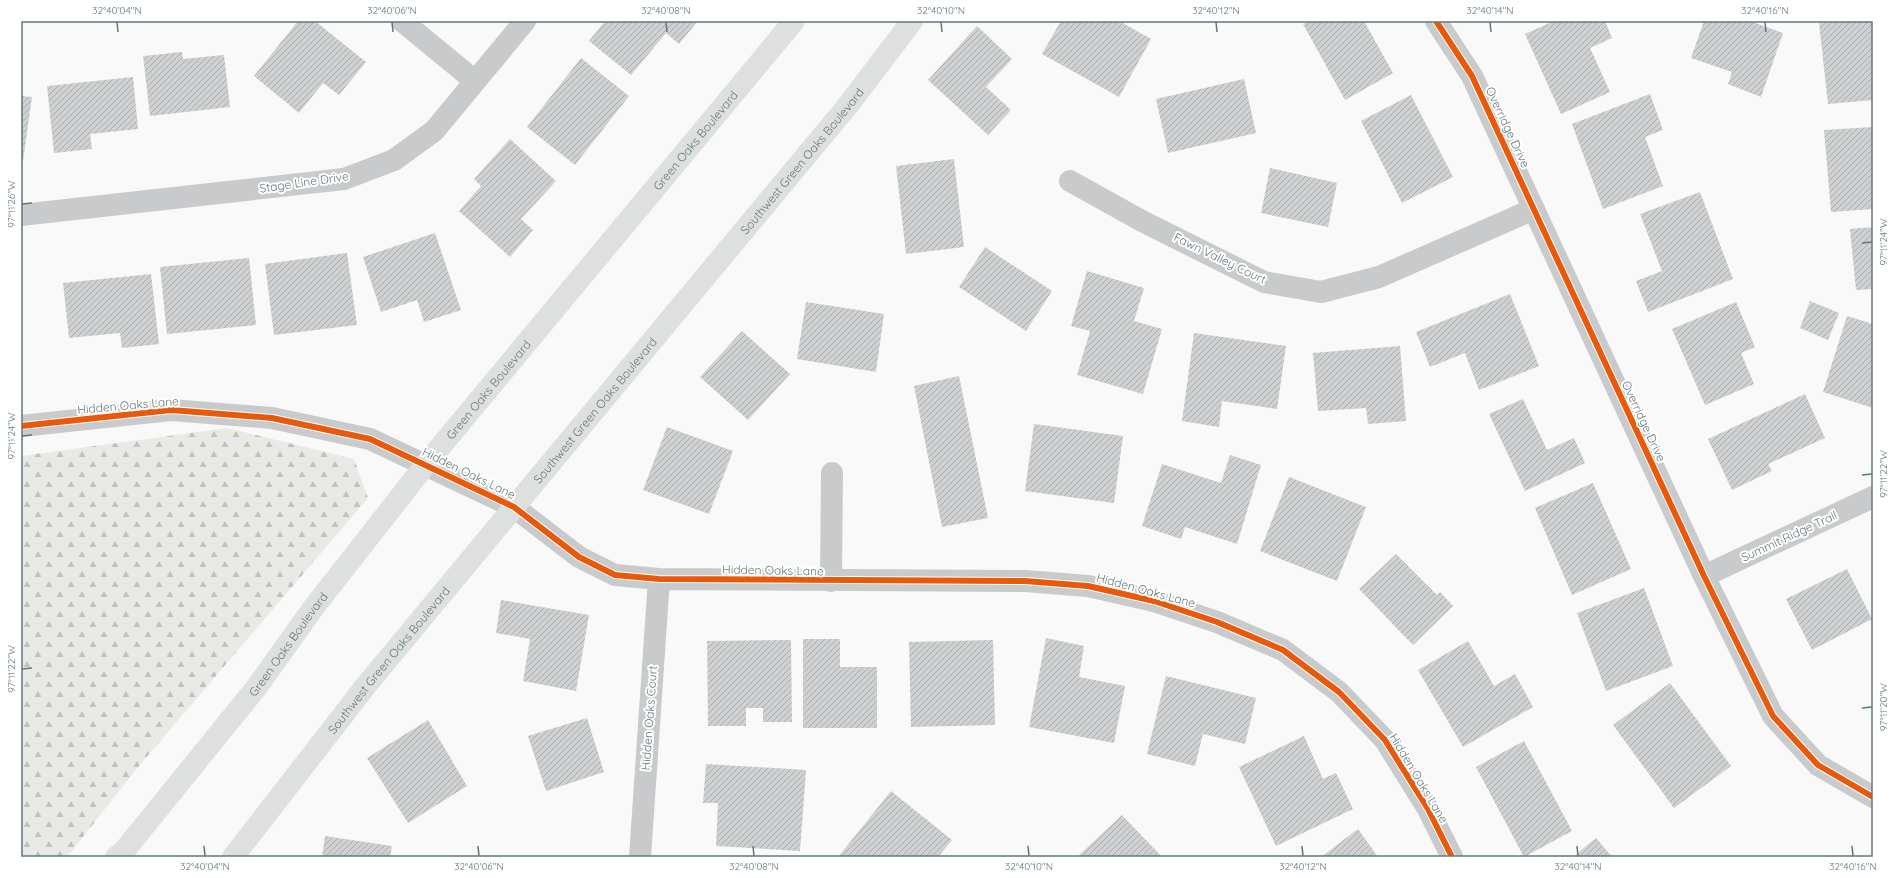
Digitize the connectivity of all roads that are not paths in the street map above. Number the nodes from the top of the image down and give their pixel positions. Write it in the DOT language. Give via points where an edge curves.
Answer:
graph roads {
  1 [pos="402,21"];
  2 [pos="525,21"];
  3 [pos="794,21"];
  4 [pos="912,21"];
  5 [pos="1436,21"];
  6 [pos="475,81"];
  7 [pos="1070,181"];
  8 [pos="1534,209"];
  9 [pos="21,215"];
  10 [pos="21,426"];
  11 [pos="426,464"];
  12 [pos="832,473"];
  13 [pos="1873,497"];
  14 [pos="514,507"];
  15 [pos="1704,576"];
  16 [pos="659,579"];
  17 [pos="831,581"];
  18 [pos="1873,797"];
  19 [pos="124,855"];
  20 [pos="233,857"];
  21 [pos="640,857"];
  22 [pos="1452,857"];
  1 -- 6 [label="street"];
  2 -- 6 [label="street, Stage Line Drive"];
  3 -- 11 [label="main road, Green Oaks Boulevard"];
  4 -- 14 [label="main road, Southwest Green Oaks Boulevard" via="849,104"];
  5 -- 8 [label="street, Overridge Drive" via="1472,76"];
  6 -- 9 [label="street, Stage Line Drive" via="434,131 394,160 344,179"];
  7 -- 8 [label="street, Fawn Valley Court" via="1142,221 1264,282 1321,292 1379,277"];
  8 -- 15 [label="street, Overridge Drive"];
  10 -- 11 [label="street, Hidden Oaks Lane" via="171,410 272,418 370,438"];
  11 -- 14 [label="street, Hidden Oaks Lane"];
  11 -- 19 [label="main road, Green Oaks Boulevard" via="314,607 256,688"];
  12 -- 17 [label="street, Hidden Oaks Lane"];
  13 -- 15 [label="street, Summit Ridge Trail"];
  14 -- 16 [label="street, Hidden Oaks Lane" via="579,557 615,575"];
  14 -- 20 [label="main road, Southwest Green Oaks Boulevard" via="368,683"];
  15 -- 18 [label="street, Overridge Drive" via="1773,716 1818,765"];
  16 -- 17 [label="street, Hidden Oaks Lane"];
  16 -- 21 [label="street, Hidden Oaks Court"];
  17 -- 22 [label="street, Hidden Oaks Lane" via="1025,581 1088,586 1154,601 1217,622 1283,650 1340,692 1385,740 1428,809"];
}
